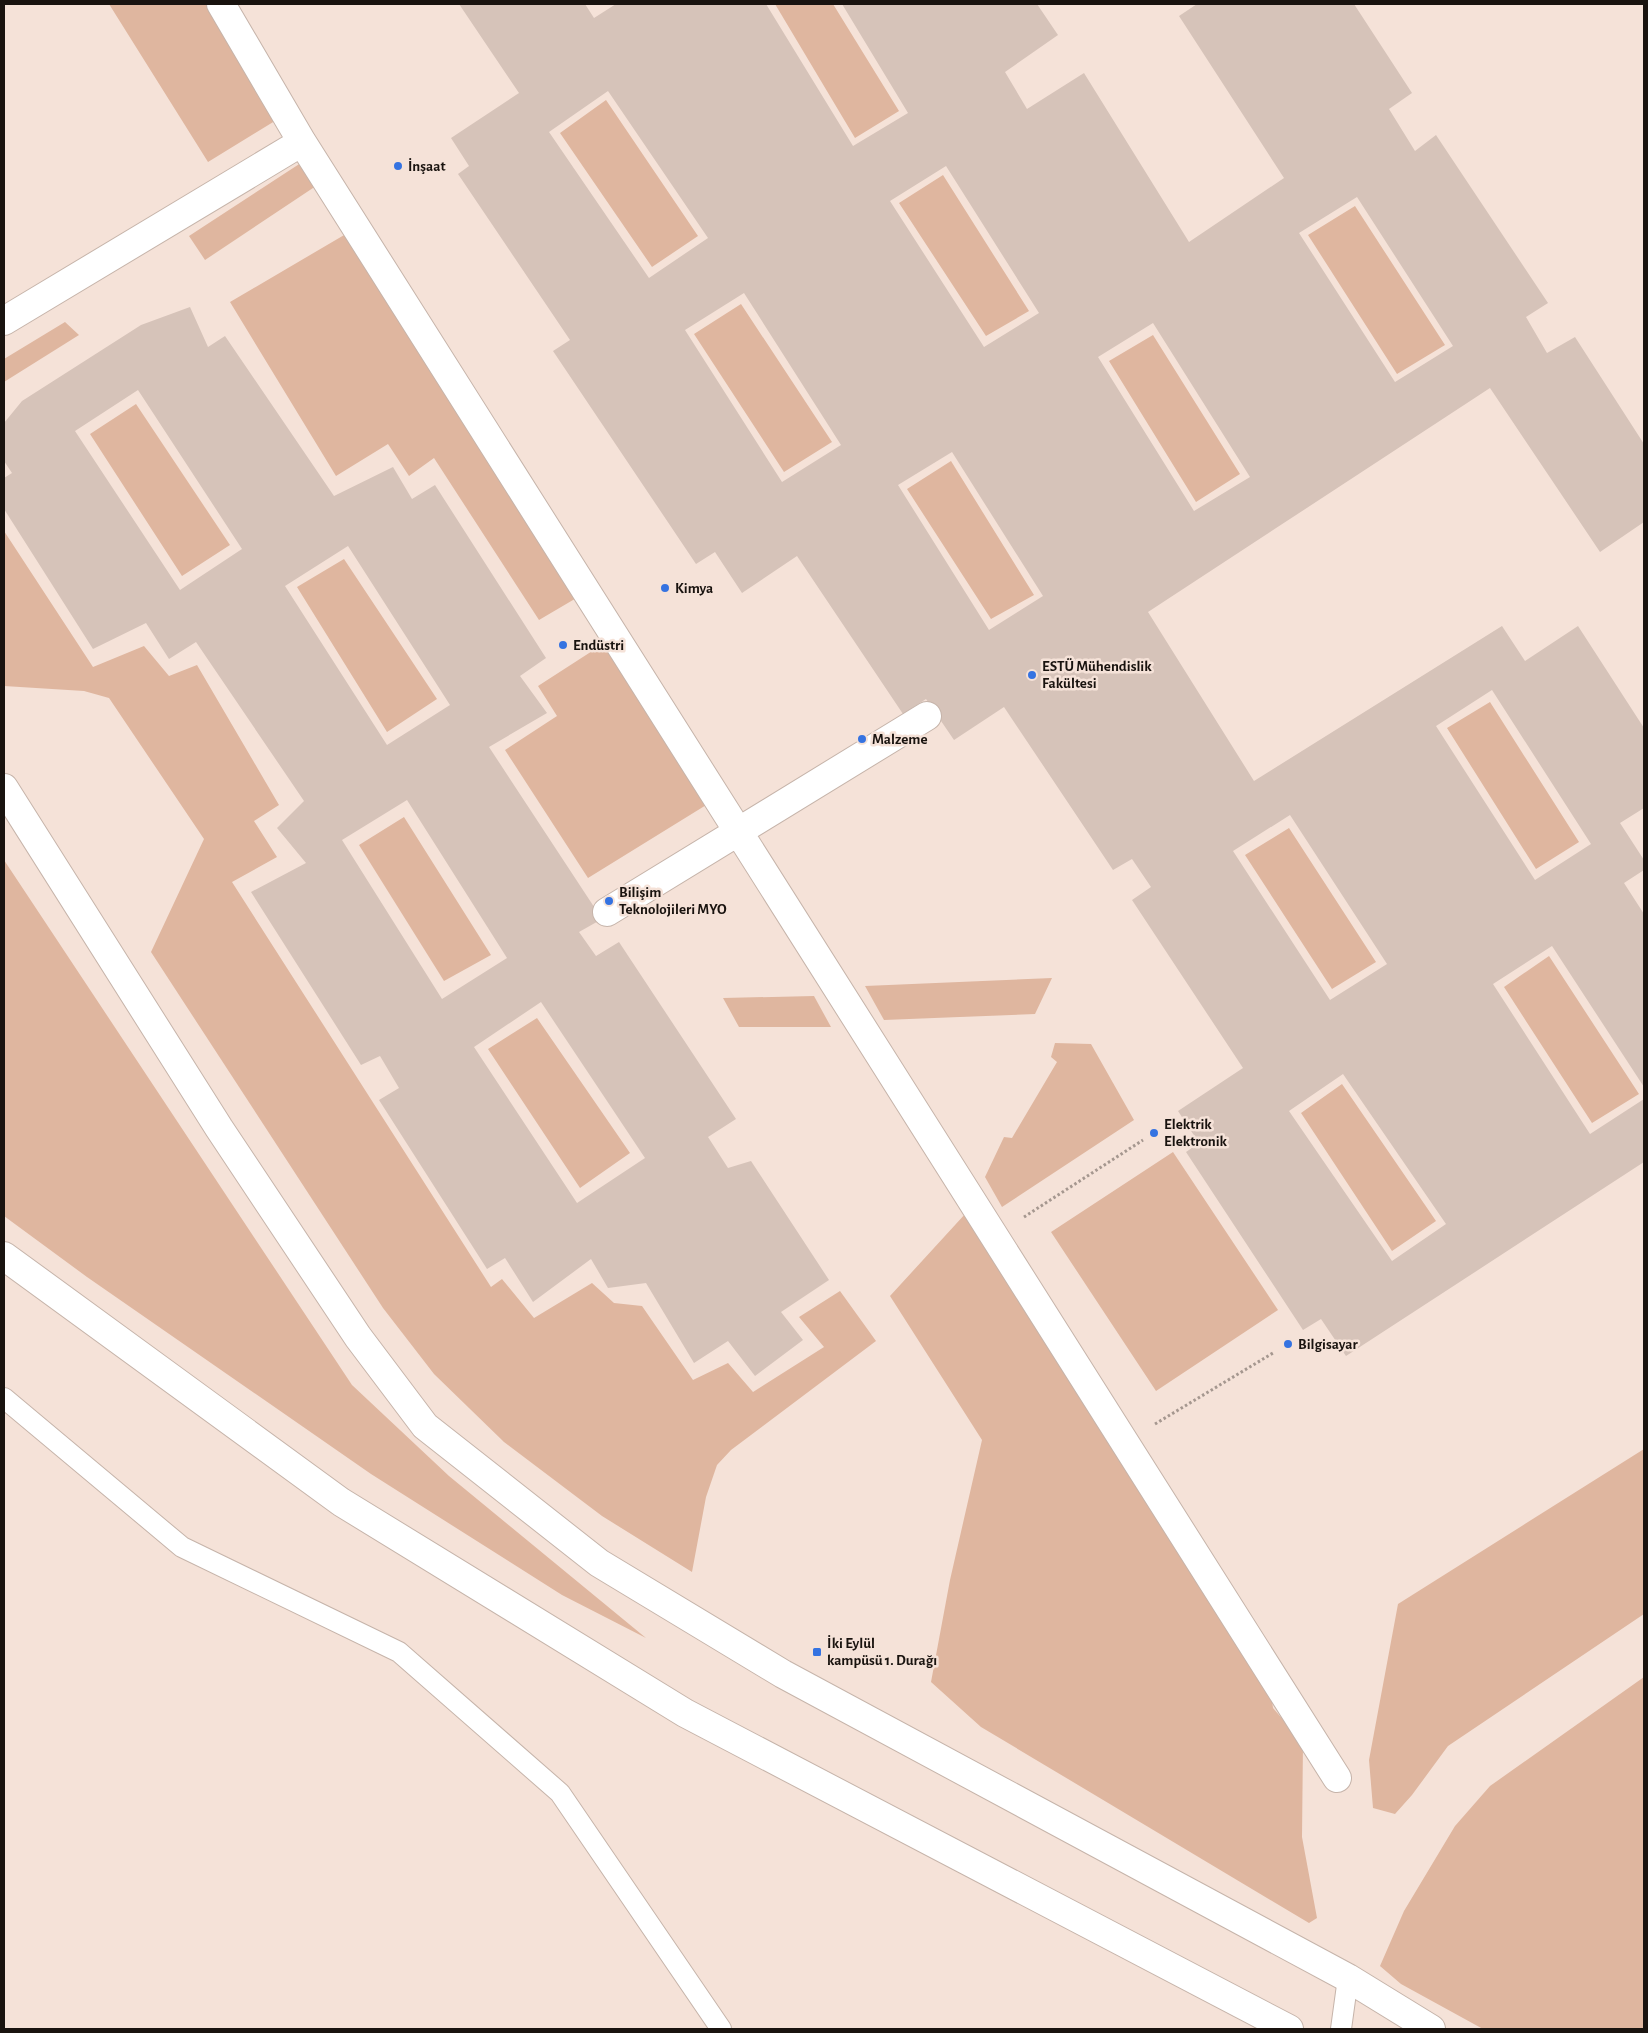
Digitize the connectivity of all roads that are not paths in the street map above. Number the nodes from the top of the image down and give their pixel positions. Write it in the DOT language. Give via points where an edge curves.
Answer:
graph roads {
  1 [pos="221,4"];
  2 [pos="302,142"];
  3 [pos="4,322"];
  4 [pos="927,716"];
  5 [pos="4,788"];
  6 [pos="738,833"];
  7 [pos="607,912"];
  8 [pos="4,1256"];
  9 [pos="4,1398"];
  10 [pos="1337,1778"];
  11 [pos="1348,1978"];
  12 [pos="721,2029"];
  13 [pos="1289,2029"];
  14 [pos="1341,2029"];
  15 [pos="1430,2029"];
  1 -- 2 [label="street"];
  2 -- 3 [label="street"];
  2 -- 6 [label="street"];
  4 -- 6 [label="street"];
  5 -- 11 [label="street" via="219,1128 358,1337 425,1426 598,1563 783,1674"];
  6 -- 7 [label="street"];
  6 -- 10 [label="street"];
  8 -- 13 [label="street" via="341,1502 685,1713"];
  9 -- 12 [label="lane" via="182,1547 399,1652 560,1793"];
  11 -- 14 [label="lane"];
  11 -- 15 [label="street"];
}
